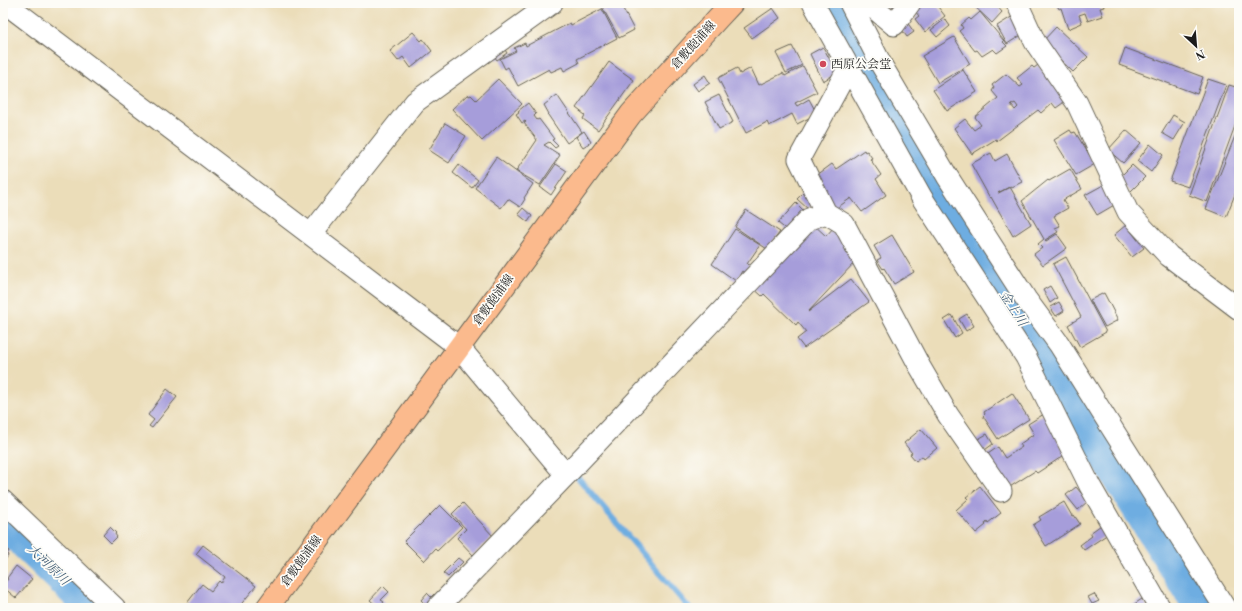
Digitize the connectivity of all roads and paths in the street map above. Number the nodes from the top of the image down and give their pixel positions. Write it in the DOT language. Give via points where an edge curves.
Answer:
graph roads {
  1 [pos="5,3"];
  2 [pos="552,3"];
  3 [pos="732,3"];
  4 [pos="813,3"];
  5 [pos="850,3"];
  6 [pos="868,3"];
  7 [pos="910,3"];
  8 [pos="1017,3"];
  9 [pos="849,67"];
  10 [pos="826,214"];
  11 [pos="311,234"];
  12 [pos="1239,309"];
  13 [pos="459,347"];
  14 [pos="566,475"];
  15 [pos="1000,491"];
  16 [pos="3,501"];
  17 [pos="114,608"];
  18 [pos="267,608"];
  19 [pos="436,608"];
  20 [pos="1160,608"];
  21 [pos="1225,608"];
  1 -- 11 [label="street"];
  2 -- 11 [label="street" via="415,102"];
  3 -- 13 [label="main road, 倉敷飽浦線" via="631,114"];
  4 -- 9 [label="street"];
  5 -- 21 [label="street" via="882,66 947,176 1026,299 1059,344"];
  6 -- 7 [label="street" via="894,25"];
  8 -- 12 [label="street" via="1034,42 1077,103 1128,212 1169,256"];
  9 -- 10 [label="street" via="799,159"];
  9 -- 20 [label="street" via="922,198 1026,357 1090,486"];
  10 -- 14 [label="street" via="809,219"];
  10 -- 15 [label="street" via="844,224 941,403"];
  11 -- 13 [label="street"];
  13 -- 14 [label="street"];
  13 -- 18 [label="main road, 倉敷飽浦線"];
  14 -- 19 [label="street"];
  16 -- 17 [label="street"];
}
